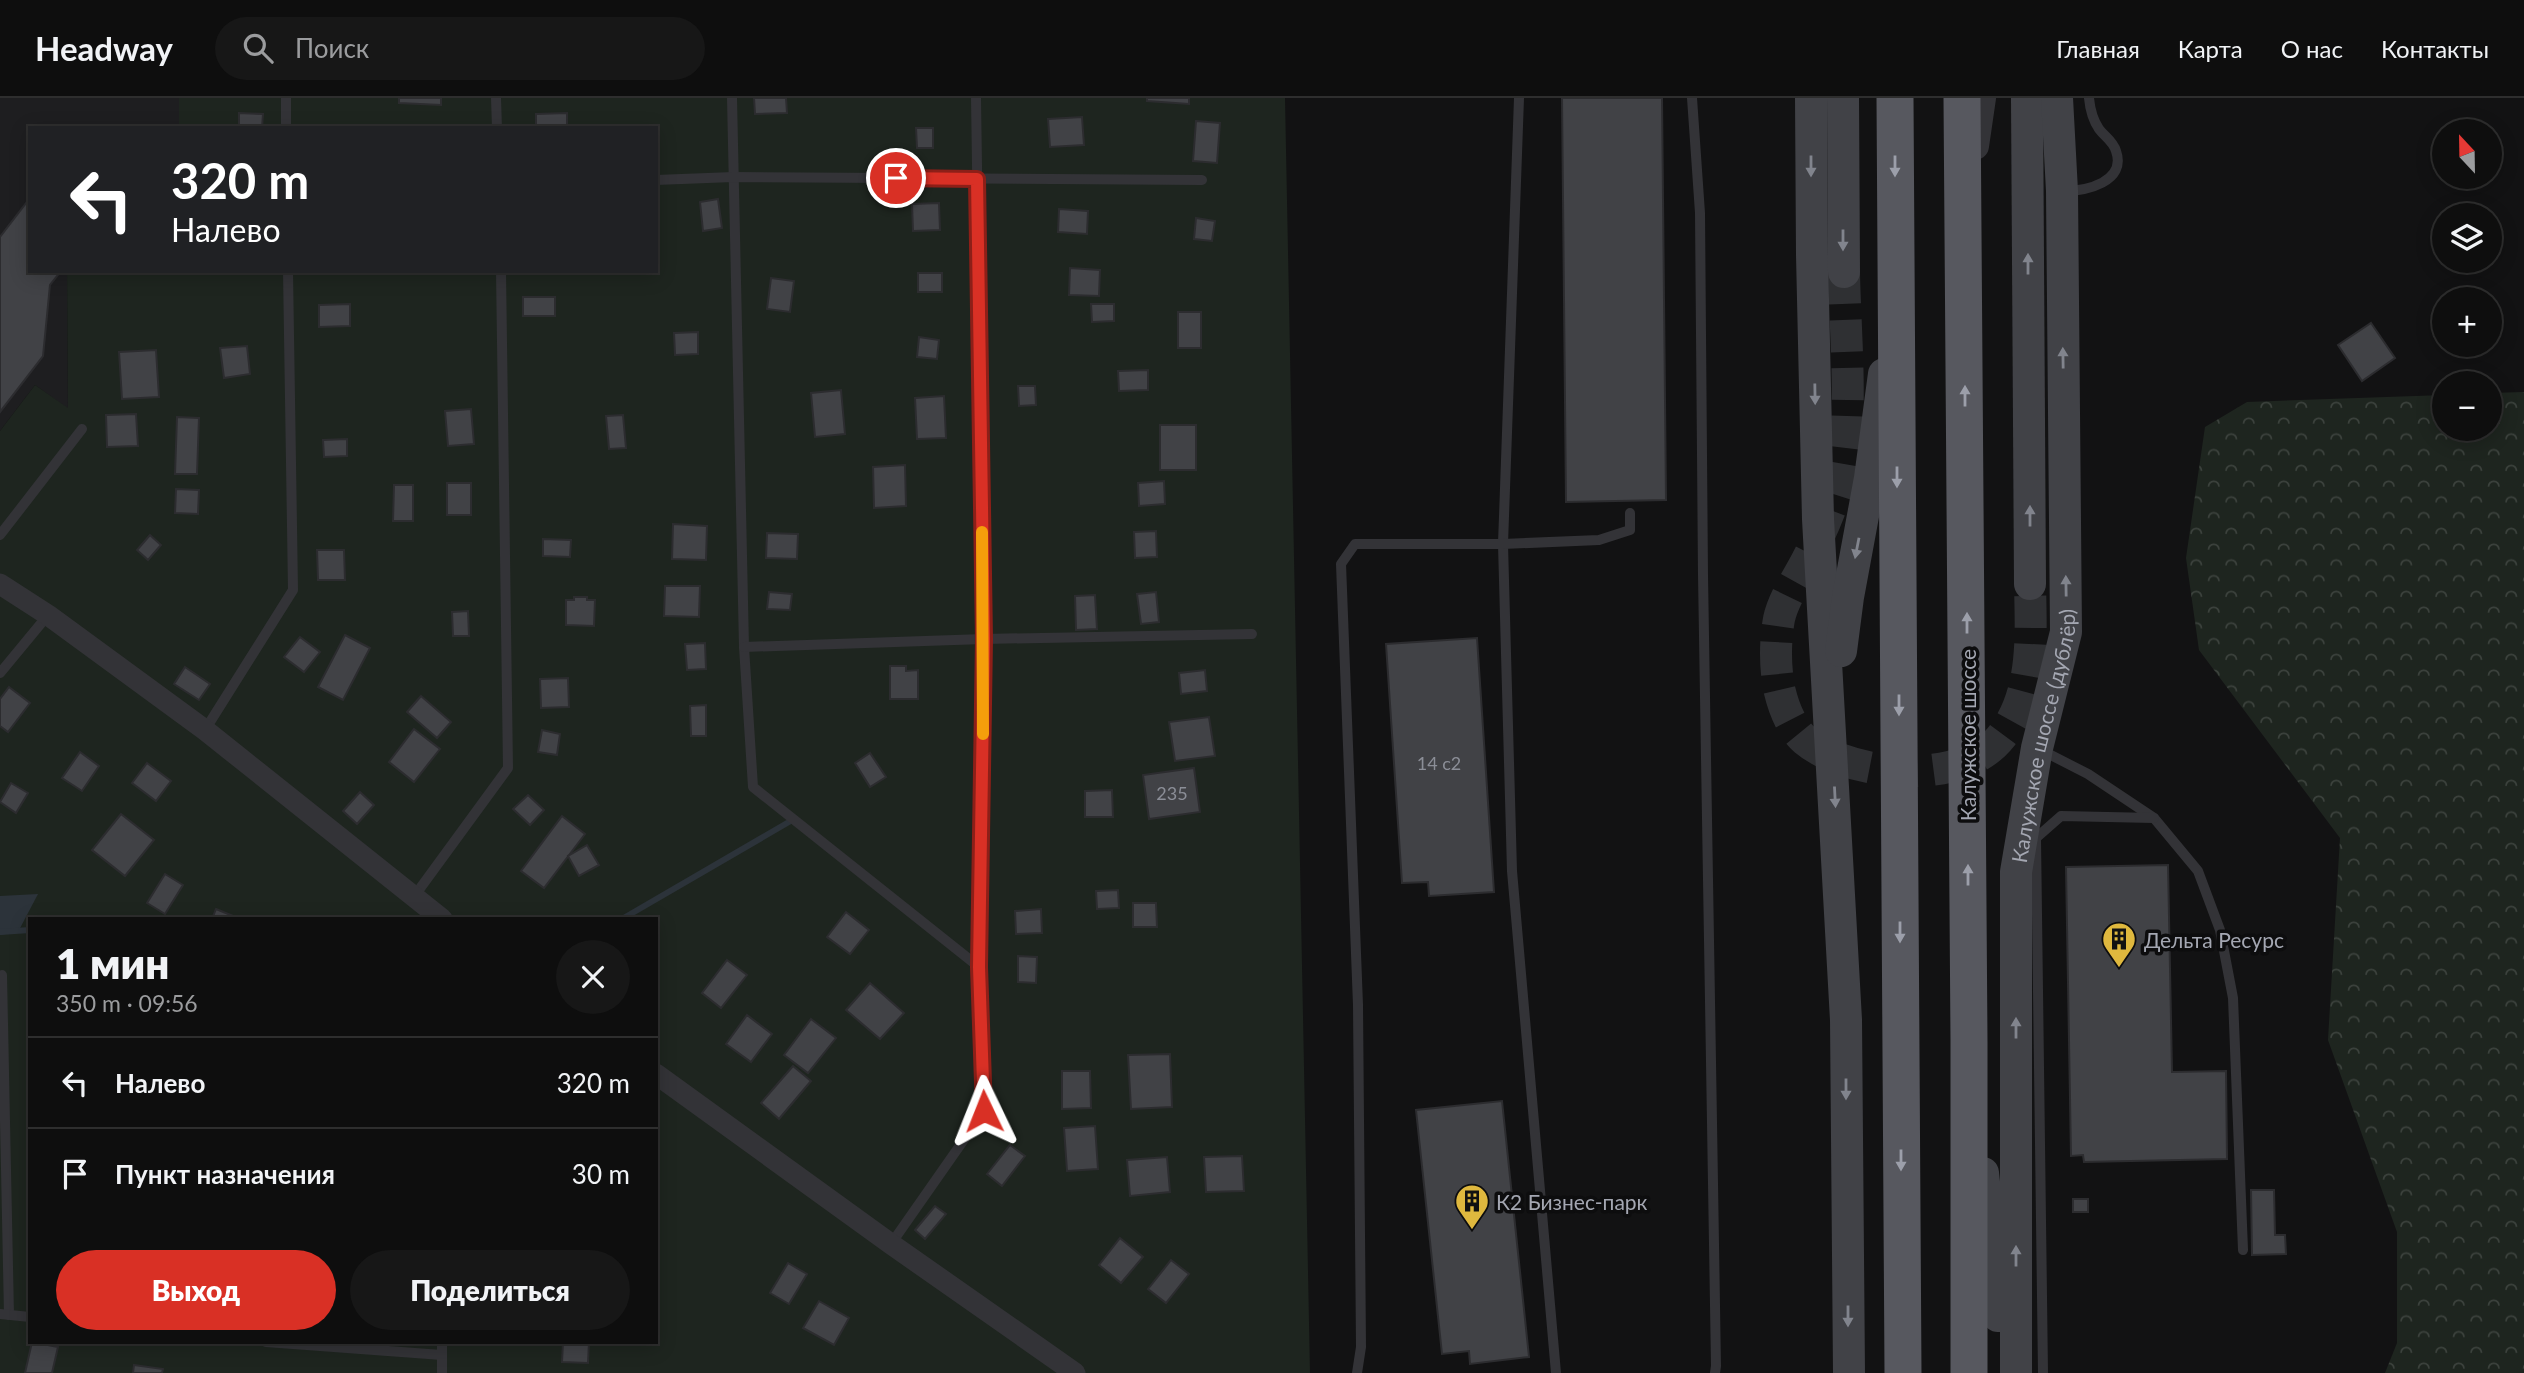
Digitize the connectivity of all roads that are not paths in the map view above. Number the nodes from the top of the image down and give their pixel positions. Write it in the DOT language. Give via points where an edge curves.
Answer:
graph roads {
  1 [pos="286,98"];
  2 [pos="496,98"];
  3 [pos="732,98"];
  4 [pos="976,98"];
  5 [pos="1519,98"];
  6 [pos="1692,98"];
  7 [pos="1811,98"];
  8 [pos="1843,98"];
  9 [pos="1895,98"];
  10 [pos="1962,98"];
  11 [pos="1982,98"];
  12 [pos="2028,98"];
  13 [pos="2057,98"];
  14 [pos="2089,98"];
  15 [pos="286,126"];
  16 [pos="498,126"];
  17 [pos="733,177"];
  18 [pos="977,179"];
  19 [pos="658,180"];
  20 [pos="1202,180"];
  21 [pos="2062,191"];
  22 [pos="1964,214"];
  23 [pos="1843,272"];
  24 [pos="288,273"];
  25 [pos="501,273"];
  26 [pos="1896,287"];
  27 [pos="82,429"];
  28 [pos="1630,513"];
  29 [pos="0,535"];
  30 [pos="1503,544"];
  31 [pos="0,583"];
  32 [pos="2030,584"];
  33 [pos="48,615"];
  34 [pos="1252,634"];
  35 [pos="984,639"];
  36 [pos="744,647"];
  37 [pos="0,673"];
  38 [pos="1831,729"];
  39 [pos="205,730"];
  40 [pos="2037,748"];
  41 [pos="2154,818"];
  42 [pos="414,898"];
  43 [pos="439,917"];
  44 [pos="979,967"];
  45 [pos="2,975"];
  46 [pos="1969,1041"];
  47 [pos="658,1075"];
  48 [pos="891,1244"];
  49 [pos="2243,1250"];
  50 [pos="5,1314"];
  51 [pos="28,1317"];
  52 [pos="291,1344"];
  53 [pos="442,1344"];
  54 [pos="442,1356"];
  55 [pos="442,1373"];
  56 [pos="1075,1373"];
  57 [pos="1356,1373"];
  58 [pos="1556,1373"];
  59 [pos="1715,1373"];
  60 [pos="1849,1373"];
  61 [pos="1903,1373"];
  62 [pos="1969,1373"];
  63 [pos="2004,1373"];
  64 [pos="2016,1373"];
  65 [pos="2043,1373"];
  1 -- 15 [label="lane"];
  2 -- 16 [label="lane"];
  3 -- 17 [label="lane"];
  4 -- 18 [label="lane"];
  5 -- 30 [label="lane"];
  6 -- 59 [label="lane" via="1700,213"];
  7 -- 38 [label="main road, one-way" via="1818,519"];
  8 -- 23 [label="main road, one-way"];
  9 -- 26 [label="highway, one-way"];
  10 -- 22 [label="highway, Калужское шоссе"];
  11 -- 22 [label="street"];
  32 -- 12 [label="main road, one-way"];
  13 -- 21 [label="main road, Калужское шоссе (дублёр)"];
  14 -- 21 [label="lane" via="2099,129 2117,153 2117,166 2095,187"];
  17 -- 18 [label="lane"];
  17 -- 19 [label="lane"];
  17 -- 36 [label="lane"];
  18 -- 20 [label="lane"];
  18 -- 35 [label="lane"];
  40 -- 21 [label="main road, Калужское шоссе (дублёр), one-way" via="2066,632"];
  46 -- 22 [label="highway, Калужское шоссе, one-way"];
  24 -- 39 [label="lane" via="293,590"];
  25 -- 42 [label="lane" via="508,768"];
  26 -- 38 [label="main road, one-way"];
  26 -- 61 [label="highway, one-way"];
  27 -- 29 [label="lane"];
  28 -- 30 [label="lane" via="1630,530 1598,540"];
  30 -- 57 [label="lane" via="1355,544 1340,564 1358,1005 1361,1347"];
  30 -- 58 [label="lane" via="1512,871"];
  31 -- 33 [label="street"];
  33 -- 37 [label="lane"];
  33 -- 39 [label="street"];
  34 -- 35 [label="lane"];
  35 -- 36 [label="lane"];
  35 -- 44 [label="lane"];
  36 -- 44 [label="lane" via="753,788"];
  38 -- 60 [label="main road, one-way" via="1846,1020"];
  39 -- 42 [label="street"];
  40 -- 41 [label="lane" via="2088,774"];
  64 -- 40 [label="main road, Калужское шоссе (дублёр), one-way" via="2016,872"];
  41 -- 49 [label="lane" via="2198,871 2220,930 2233,998"];
  41 -- 65 [label="lane" via="2061,816 2036,838"];
  42 -- 43 [label="street"];
  44 -- 48 [label="lane" via="984,1111"];
  45 -- 50 [label="lane"];
  46 -- 62 [label="highway, Калужское шоссе"];
  46 -- 63 [label="main road"];
  47 -- 48 [label="street"];
  48 -- 56 [label="street"];
  50 -- 51 [label="lane"];
  52 -- 54 [label="lane"];
  53 -- 54 [label="lane"];
  54 -- 55 [label="lane"];
}
